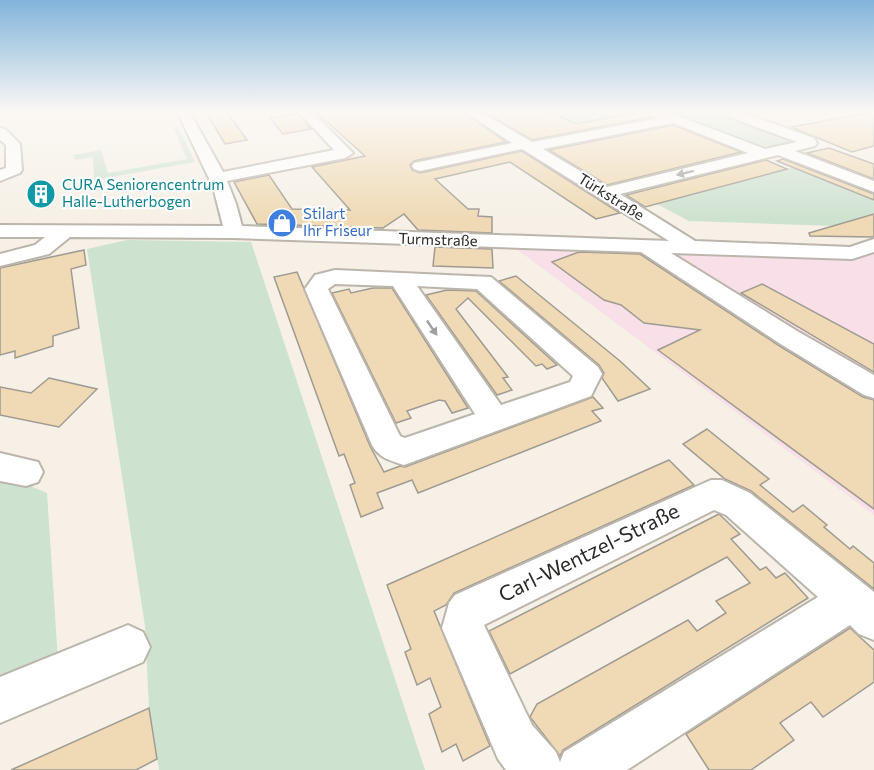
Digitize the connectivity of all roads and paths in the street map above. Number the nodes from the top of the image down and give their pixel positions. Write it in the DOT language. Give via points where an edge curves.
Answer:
graph roads {
  1 [pos="13,147"];
  2 [pos="201,147"];
  3 [pos="339,147"];
  4 [pos="523,147"];
  5 [pos="530,147"];
  6 [pos="756,147"];
  7 [pos="782,147"];
  8 [pos="826,147"];
  9 [pos="771,152"];
  10 [pos="420,166"];
  11 [pos="874,174"];
  12 [pos="0,176"];
  13 [pos="216,178"];
  14 [pos="874,187"];
  15 [pos="604,193"];
  16 [pos="0,231"];
  17 [pos="64,232"];
  18 [pos="123,232"];
  19 [pos="233,232"];
  20 [pos="394,238"];
  21 [pos="874,245"];
  22 [pos="647,247"];
  23 [pos="690,248"];
  24 [pos="42,250"];
  25 [pos="0,261"];
  26 [pos="392,279"];
  27 [pos="874,388"];
  28 [pos="495,420"];
  29 [pos="863,610"];
  30 [pos="128,647"];
  31 [pos="0,700"];
  32 [pos="538,770"];
  33 [pos="582,770"];
  1 -- 12 [label="street" via="14,170"];
  2 -- 13 [label="street"];
  3 -- 13 [label="street" via="345,153"];
  4 -- 10 [label="street"];
  5 -- 15 [label="street, Türkstraße"];
  6 -- 9 [label="street"];
  7 -- 9 [label="street"];
  8 -- 11 [label="street"];
  9 -- 14 [label="street"];
  9 -- 15 [label="street, one-way"];
  13 -- 19 [label="street" via="233,221"];
  15 -- 23 [label="street, Türkstraße"];
  16 -- 17 [label="street, Turmstraße"];
  17 -- 18 [label="street, Turmstraße"];
  17 -- 24 [label="street"];
  18 -- 19 [label="street, Turmstraße"];
  18 -- 24 [label="street" via="110,239"];
  19 -- 20 [label="street, Turmstraße"];
  20 -- 22 [label="street, Turmstraße"];
  20 -- 26 [label="street"];
  21 -- 23 [label="street, Turmstraße" via="852,253"];
  22 -- 23 [label="street, Turmstraße"];
  22 -- 27 [label="street"];
  24 -- 25 [label="street"];
  26 -- 28 [label="street, one-way"];
  26 -- 28 [label="street" via="483,282 588,374 581,389"];
  26 -- 28 [label="street" via="335,277 323,280 316,289 388,445 404,452"];
  29 -- 32 [label="street, Carl-Wentzel-Straße" via="738,504 722,495 711,495 470,610 463,628 515,741"];
  29 -- 33 [label="street, Carl-Wentzel-Straße"];
  30 -- 31 [label="street"];
}
